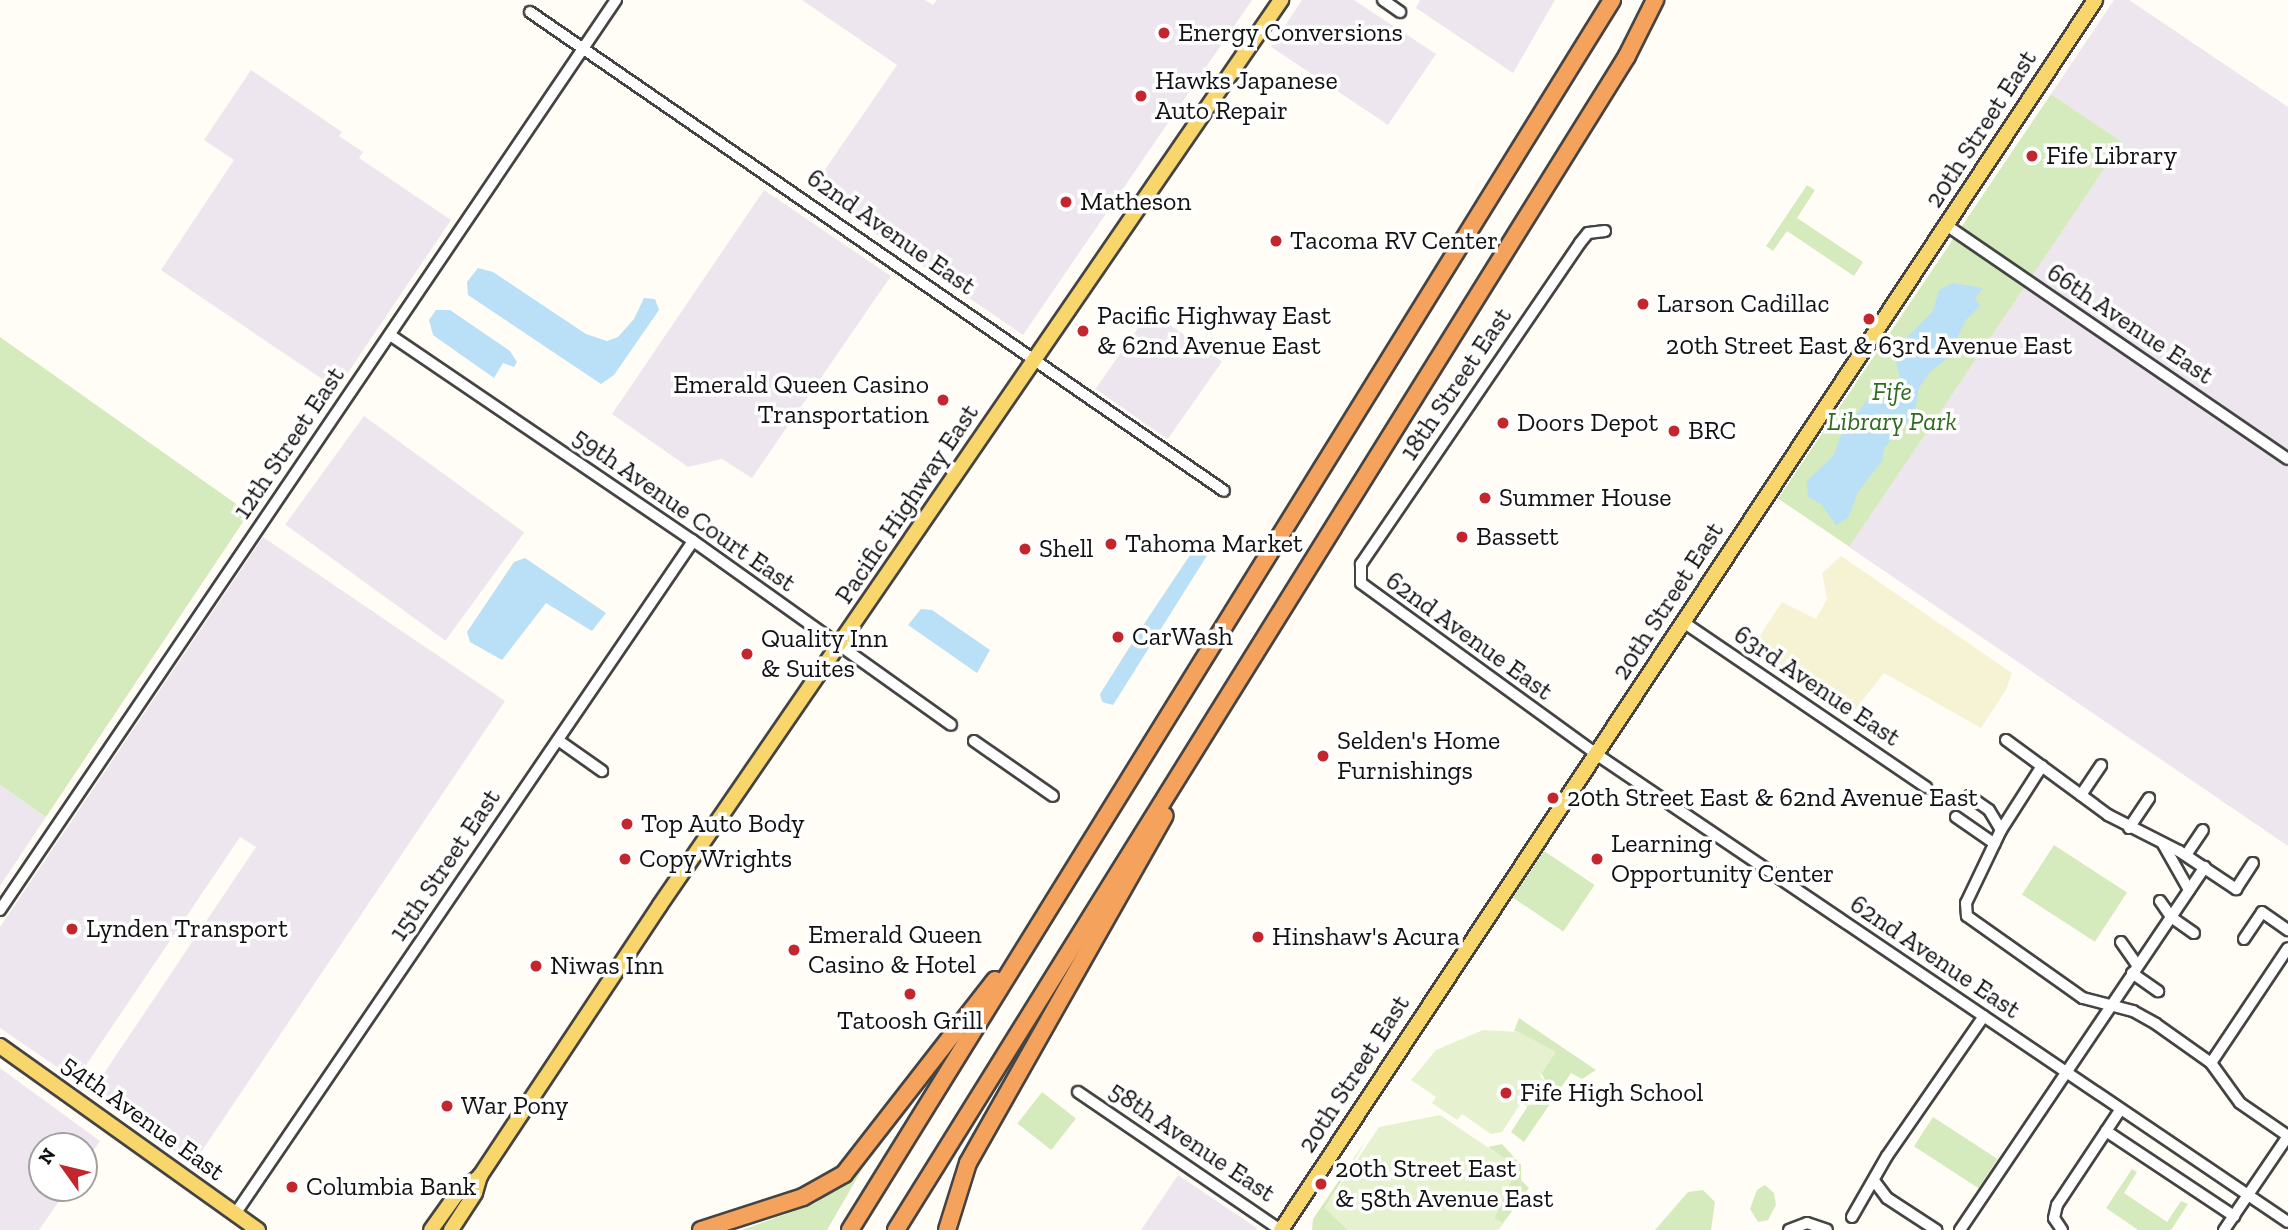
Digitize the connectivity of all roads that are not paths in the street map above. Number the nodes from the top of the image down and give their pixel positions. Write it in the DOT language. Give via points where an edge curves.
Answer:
graph roads {
  1 [pos="616,0"];
  2 [pos="1281,0"];
  3 [pos="1383,0"];
  4 [pos="1612,0"];
  5 [pos="1655,0"];
  6 [pos="2095,0"];
  7 [pos="530,12"];
  8 [pos="1400,12"];
  9 [pos="584,49"];
  10 [pos="1946,225"];
  11 [pos="1605,232"];
  12 [pos="390,335"];
  13 [pos="1035,362"];
  14 [pos="2288,459"];
  15 [pos="1224,491"];
  16 [pos="692,541"];
  17 [pos="1358,577"];
  18 [pos="1683,622"];
  19 [pos="839,648"];
  20 [pos="951,725"];
  21 [pos="558,740"];
  22 [pos="2006,740"];
  23 [pos="974,741"];
  24 [pos="1596,754"];
  25 [pos="1186,765"];
  26 [pos="2101,765"];
  27 [pos="2042,766"];
  28 [pos="602,771"];
  29 [pos="1926,787"];
  30 [pos="2081,795"];
  31 [pos="1052,796"];
  32 [pos="1969,796"];
  33 [pos="2149,798"];
  34 [pos="1956,817"];
  35 [pos="2129,828"];
  36 [pos="2001,830"];
  37 [pos="2203,830"];
  38 [pos="1995,844"];
  39 [pos="2164,844"];
  40 [pos="1089,848"];
  41 [pos="2186,855"];
  42 [pos="2253,863"];
  43 [pos="2205,867"];
  44 [pos="2189,890"];
  45 [pos="2160,901"];
  46 [pos="0,911"];
  47 [pos="2171,917"];
  48 [pos="2288,930"];
  49 [pos="2194,933"];
  50 [pos="2244,939"];
  51 [pos="2121,942"];
  52 [pos="2288,948"];
  53 [pos="2135,969"];
  54 [pos="2158,991"];
  55 [pos="2109,1006"];
  56 [pos="1984,1016"];
  57 [pos="0,1046"];
  58 [pos="2211,1063"];
  59 [pos="2064,1070"];
  60 [pos="1078,1092"];
  61 [pos="2120,1110"];
  62 [pos="2106,1131"];
  63 [pos="480,1176"];
  64 [pos="1875,1182"];
  65 [pos="2248,1195"];
  66 [pos="235,1214"];
  67 [pos="2234,1216"];
  68 [pos="1852,1217"];
  69 [pos="2288,1222"];
  70 [pos="1962,1229"];
  71 [pos="258,1230"];
  72 [pos="431,1230"];
  73 [pos="451,1230"];
  74 [pos="701,1230"];
  75 [pos="850,1230"];
  76 [pos="896,1230"];
  77 [pos="947,1230"];
  78 [pos="1281,1230"];
  79 [pos="1789,1230"];
  80 [pos="1826,1230"];
  81 [pos="1936,1230"];
  82 [pos="2063,1230"];
  83 [pos="2224,1230"];
  1 -- 9 [label="street, 12th Street East"];
  2 -- 13 [label="main road, Pacific Highway East"];
  3 -- 8 [label="street"];
  4 -- 40 [label="highway"];
  5 -- 25 [label="highway" via="1627,56"];
  6 -- 10 [label="main road, 20th Street East"];
  7 -- 9 [label="street, 62nd Avenue East"];
  9 -- 12 [label="street, 12th Street East"];
  9 -- 13 [label="street, 62nd Avenue East"];
  10 -- 14 [label="street, 66th Avenue East"];
  10 -- 18 [label="main road, 20th Street East"];
  11 -- 17 [label="street, 18th Street East" via="1588,233 1580,243 1361,564"];
  12 -- 16 [label="street, 59th Avenue Court East"];
  12 -- 46 [label="street, 12th Street East"];
  13 -- 15 [label="street, 62nd Avenue East"];
  13 -- 19 [label="main road, Pacific Highway East"];
  16 -- 19 [label="street, 59th Avenue Court East"];
  16 -- 21 [label="street, 15th Street East"];
  17 -- 24 [label="street, 62nd Avenue East" via="1376,598"];
  18 -- 24 [label="main road, 20th Street East"];
  18 -- 29 [label="street, 63rd Avenue East"];
  19 -- 20 [label="street, 59th Avenue Court East"];
  19 -- 63 [label="main road, Pacific Highway East"];
  21 -- 28 [label="street"];
  21 -- 66 [label="street, 15th Street East"];
  22 -- 27 [label="street"];
  23 -- 31 [label="street"];
  24 -- 56 [label="street, 62nd Avenue East"];
  24 -- 78 [label="main road, 20th Street East"];
  25 -- 76 [label="highway"];
  25 -- 77 [label="highway" via="1147,852 968,1163"];
  26 -- 30 [label="street"];
  27 -- 30 [label="street"];
  27 -- 36 [label="street"];
  30 -- 35 [label="street"];
  32 -- 36 [label="street" via="1989,810"];
  33 -- 35 [label="street"];
  34 -- 38 [label="street"];
  35 -- 39 [label="street"];
  36 -- 38 [label="street"];
  37 -- 41 [label="street"];
  38 -- 55 [label="street" via="1966,903 1968,916 2072,991"];
  39 -- 41 [label="street"];
  39 -- 44 [label="street"];
  40 -- 74 [label="highway" via="960,1029 844,1174 803,1197"];
  40 -- 75 [label="highway"];
  41 -- 43 [label="street"];
  42 -- 43 [label="street" via="2236,888"];
  43 -- 44 [label="street"];
  44 -- 47 [label="street"];
  45 -- 47 [label="street"];
  47 -- 49 [label="street"];
  47 -- 53 [label="street"];
  48 -- 50 [label="street" via="2262,912"];
  51 -- 53 [label="street"];
  52 -- 58 [label="street"];
  53 -- 54 [label="street"];
  53 -- 55 [label="street"];
  55 -- 58 [label="street" via="2141,1015"];
  55 -- 59 [label="street"];
  56 -- 59 [label="street, 62nd Avenue East"];
  56 -- 64 [label="street" via="1887,1156"];
  57 -- 66 [label="main road, 54th Avenue East"];
  58 -- 65 [label="street" via="2240,1103 2288,1136"];
  59 -- 61 [label="street, 62nd Avenue East"];
  59 -- 70 [label="street"];
  60 -- 78 [label="street, 58th Avenue East"];
  61 -- 62 [label="street"];
  61 -- 65 [label="street, 62nd Avenue East"];
  62 -- 67 [label="street"];
  62 -- 82 [label="street" via="2056,1208 2054,1218"];
  63 -- 72 [label="main road, Pacific Highway East" via="456,1195"];
  63 -- 73 [label="main road, Pacific Highway East" via="475,1194"];
  64 -- 68 [label="street"];
  64 -- 81 [label="street" via="1887,1198"];
  65 -- 67 [label="street"];
  65 -- 69 [label="street, 62nd Avenue East"];
  66 -- 71 [label="main road, 54th Avenue East"];
  67 -- 83 [label="street"];
  79 -- 80 [label="street" via="1807,1223"];
}
